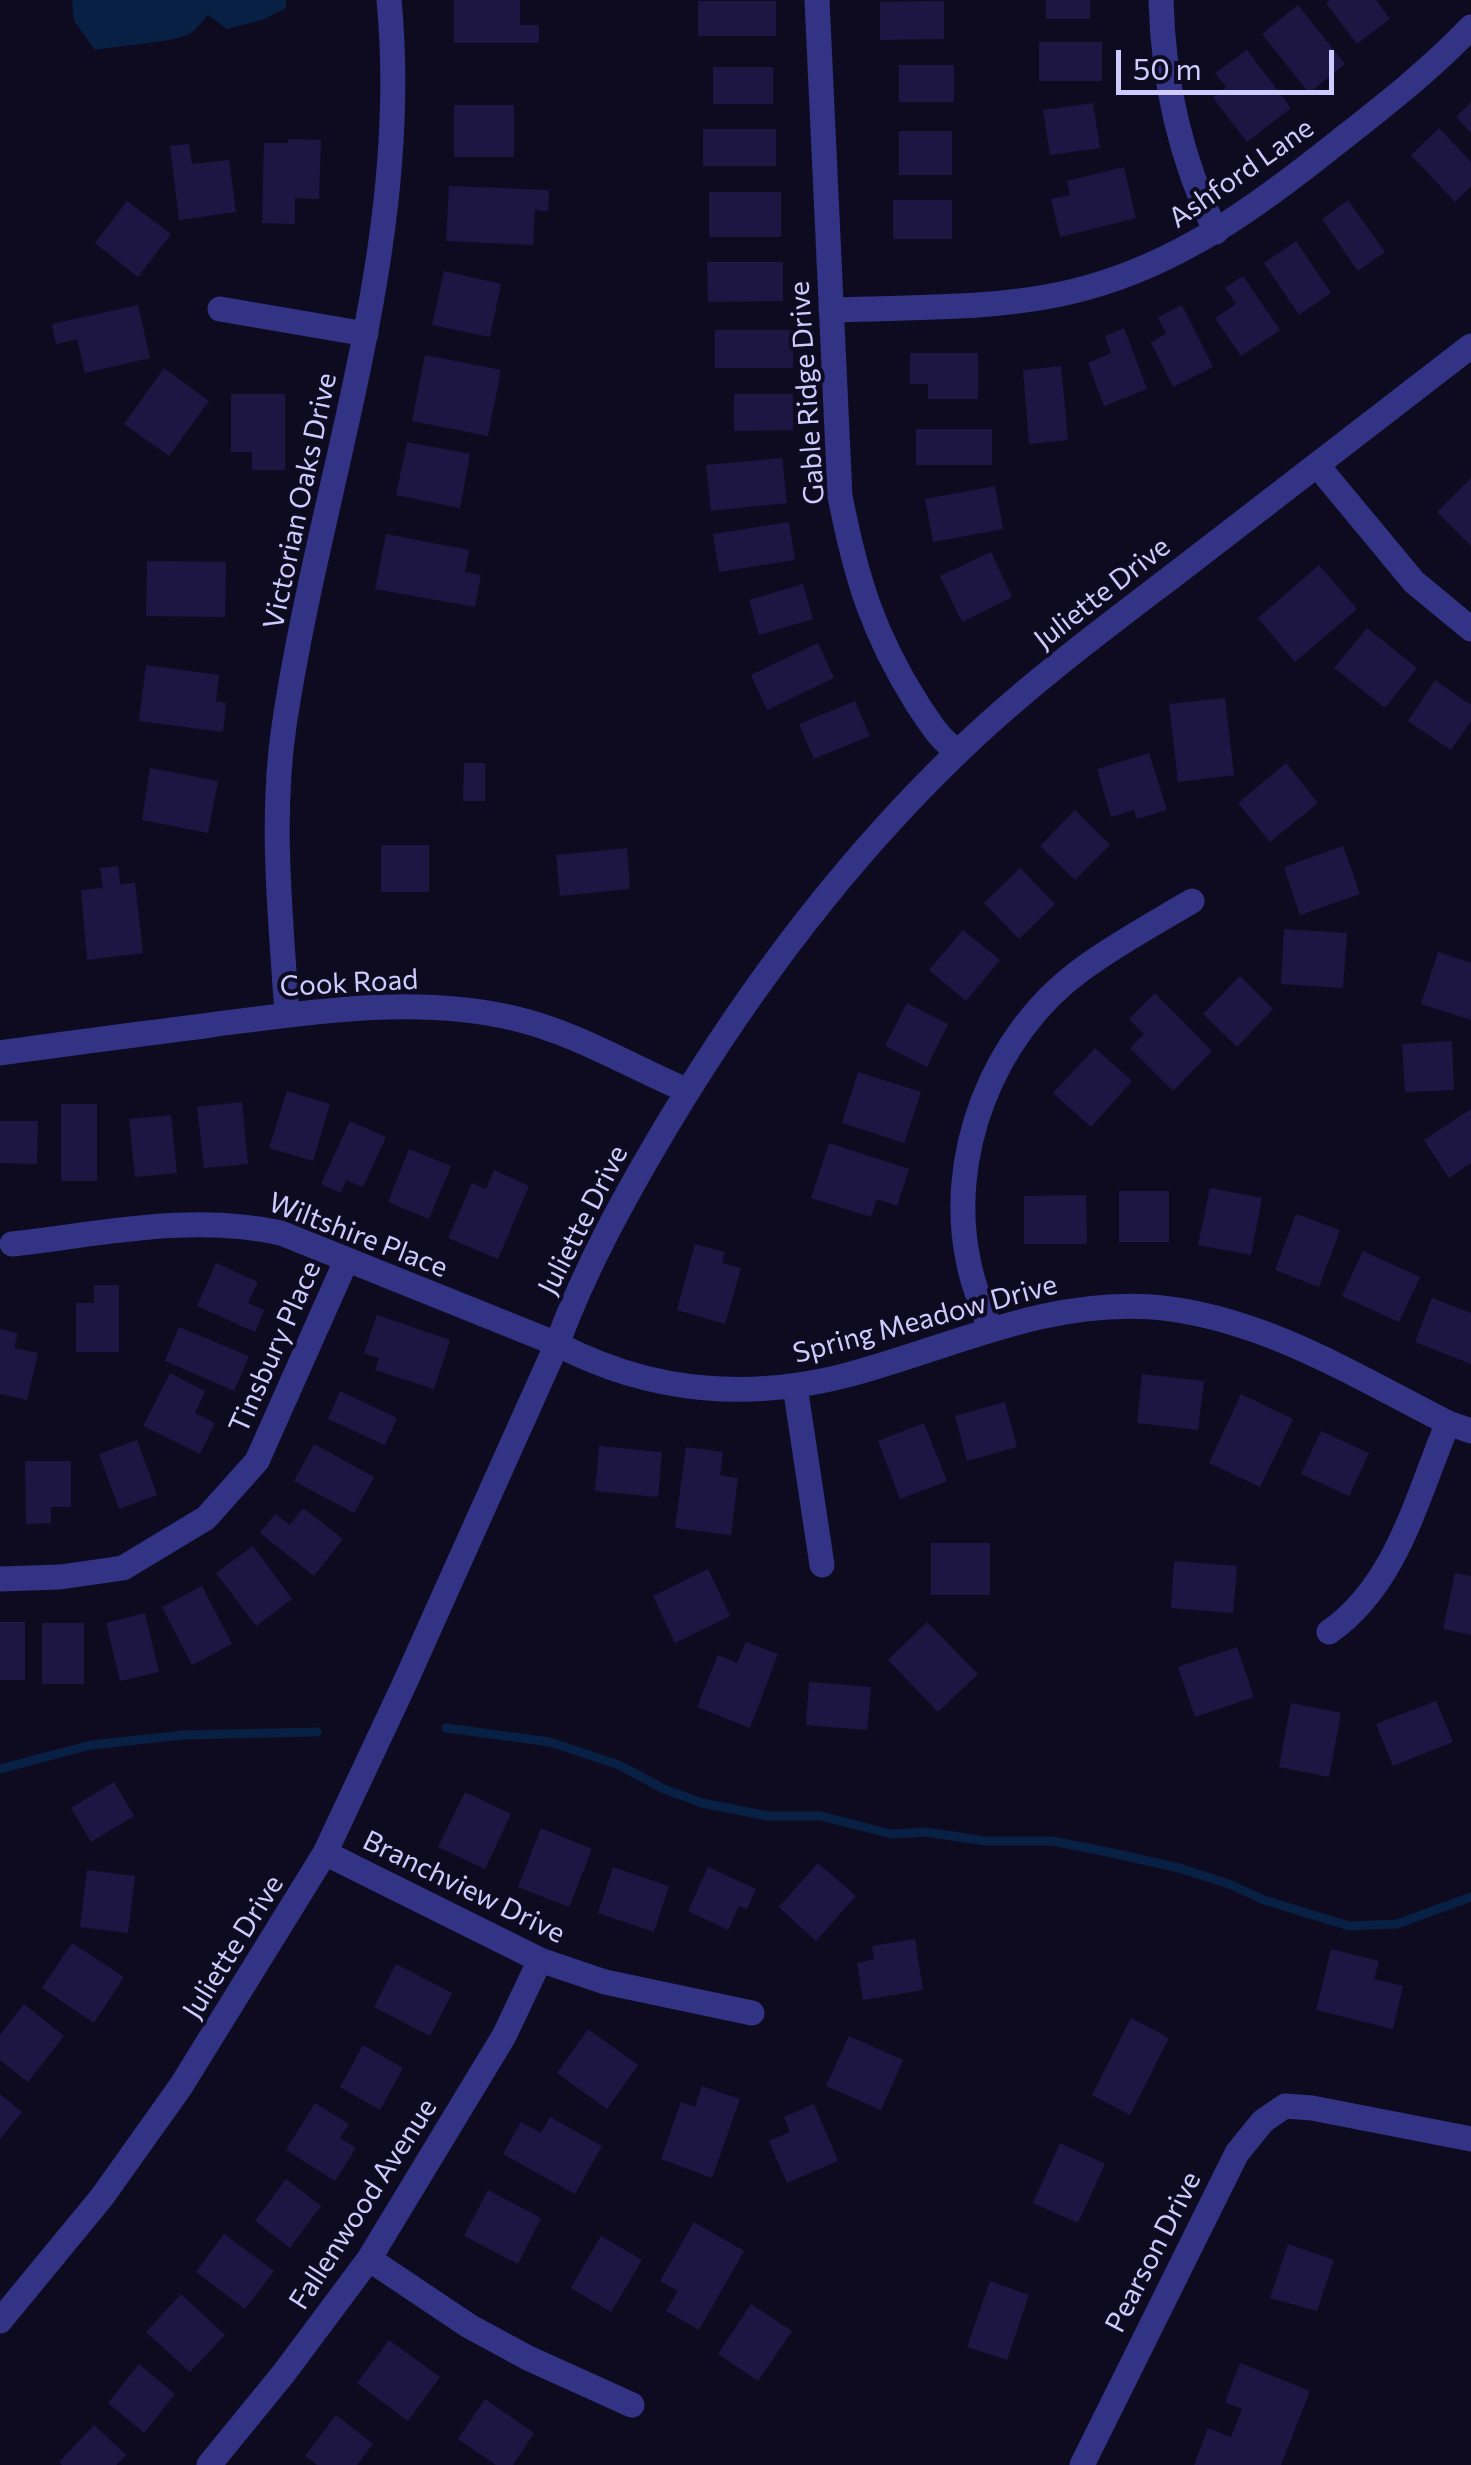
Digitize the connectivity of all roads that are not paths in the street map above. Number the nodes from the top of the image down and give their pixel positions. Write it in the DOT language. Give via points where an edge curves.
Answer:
graph roads {
  1 [pos="388,0"];
  2 [pos="817,0"];
  3 [pos="1161,0"];
  4 [pos="1471,27"];
  5 [pos="1216,232"];
  6 [pos="220,310"];
  7 [pos="831,310"];
  8 [pos="366,334"];
  9 [pos="1471,346"];
  10 [pos="1317,465"];
  11 [pos="1471,629"];
  12 [pos="958,751"];
  13 [pos="1192,901"];
  14 [pos="287,1014"];
  15 [pos="0,1053"];
  16 [pos="688,1091"];
  17 [pos="12,1244"];
  18 [pos="346,1261"];
  19 [pos="990,1329"];
  20 [pos="557,1344"];
  21 [pos="795,1386"];
  22 [pos="1459,1427"];
  23 [pos="822,1565"];
  24 [pos="0,1579"];
  25 [pos="1329,1632"];
  26 [pos="325,1853"];
  27 [pos="540,1960"];
  28 [pos="752,2013"];
  29 [pos="1471,2139"];
  30 [pos="369,2259"];
  31 [pos="0,2321"];
  32 [pos="632,2405"];
  33 [pos="209,2465"];
  34 [pos="1082,2465"];
  1 -- 8 [label="street, Victorian Oaks Drive" via="388,198"];
  2 -- 7 [label="street, Gable Ridge Drive"];
  3 -- 5 [label="street" via="1166,81"];
  4 -- 5 [label="street, Ashford Lane" via="1426,72"];
  5 -- 7 [label="street, Ashford Lane" via="1138,272 1080,290 1020,301"];
  6 -- 8 [label="street"];
  7 -- 12 [label="street, Gable Ridge Drive" via="840,496 853,564 894,667"];
  8 -- 14 [label="street, Victorian Oaks Drive" via="283,729 277,856"];
  9 -- 10 [label="street, Juliette Drive"];
  10 -- 11 [label="street" via="1414,582"];
  10 -- 12 [label="street, Juliette Drive" via="1054,667"];
  12 -- 16 [label="street, Juliette Drive" via="880,830 804,924"];
  13 -- 19 [label="street" via="1080,970 1022,1029 997,1069 966,1162 963,1212 968,1263"];
  14 -- 15 [label="street, Cook Road"];
  14 -- 16 [label="street, Cook Road" via="407,1007 513,1018 573,1036"];
  16 -- 20 [label="street, Juliette Drive" via="578,1286"];
  17 -- 18 [label="street, Wiltshire Place" via="244,1224"];
  18 -- 20 [label="street, Wiltshire Place"];
  18 -- 24 [label="street, Tinsbury Place" via="256,1461 206,1518 123,1568"];
  19 -- 21 [label="street, Spring Meadow Drive"];
  19 -- 22 [label="street, Spring Meadow Drive" via="1103,1306 1202,1314 1296,1346"];
  20 -- 21 [label="street, Spring Meadow Drive" via="650,1380 706,1390"];
  20 -- 26 [label="street, Juliette Drive"];
  21 -- 23 [label="street"];
  22 -- 25 [label="street" via="1370,1596"];
  26 -- 27 [label="street, Branchview Drive"];
  26 -- 31 [label="street, Juliette Drive" via="181,2086 102,2197"];
  27 -- 28 [label="street, Branchview Drive" via="604,1982"];
  27 -- 30 [label="street, Fallenwood Avenue" via="495,2051"];
  29 -- 34 [label="street, Pearson Drive" via="1312,2108 1284,2106 1263,2121 1237,2153"];
  30 -- 32 [label="street" via="469,2326"];
  30 -- 33 [label="street, Fallenwood Avenue"];
}
